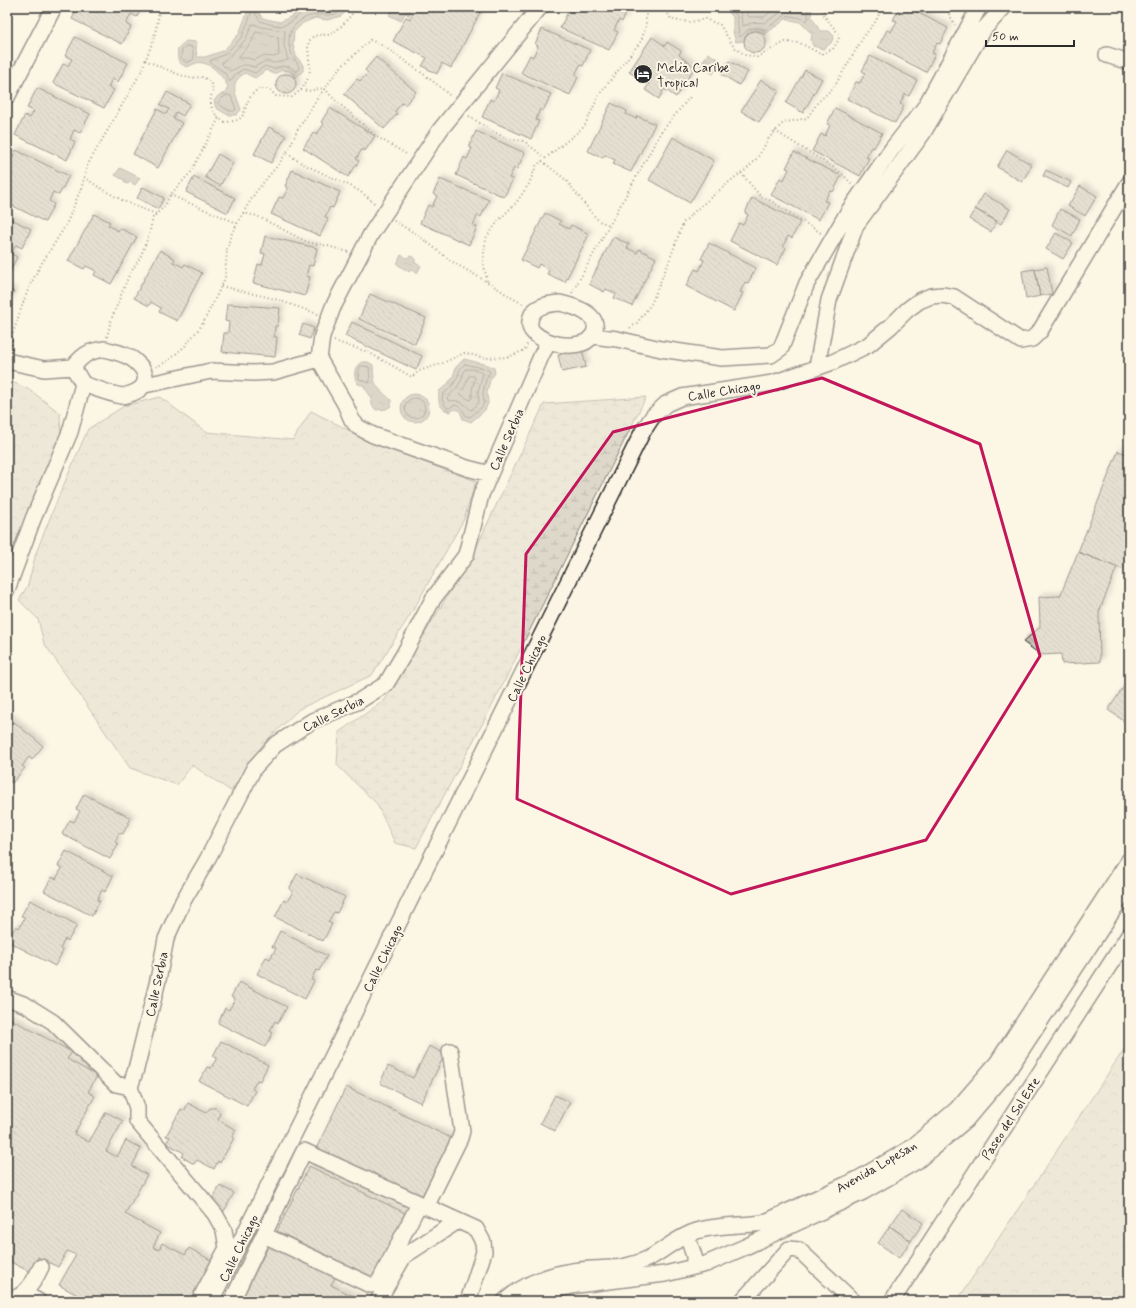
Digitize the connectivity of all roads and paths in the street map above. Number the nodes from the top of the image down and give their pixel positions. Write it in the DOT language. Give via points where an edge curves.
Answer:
graph roads {
  1 [pos="54,7"];
  2 [pos="159,7"];
  3 [pos="353,7"];
  4 [pos="540,7"];
  5 [pos="646,7"];
  6 [pos="664,7"];
  7 [pos="825,7"];
  8 [pos="882,7"];
  9 [pos="979,7"];
  10 [pos="1004,7"];
  11 [pos="370,40"];
  12 [pos="1107,55"];
  13 [pos="145,60"];
  14 [pos="1129,62"];
  15 [pos="324,88"];
  16 [pos="301,90"];
  17 [pos="7,97"];
  18 [pos="690,97"];
  19 [pos="219,118"];
  20 [pos="775,131"];
  21 [pos="286,153"];
  22 [pos="420,161"];
  23 [pos="542,161"];
  24 [pos="741,173"];
  25 [pos="84,177"];
  26 [pos="1129,183"];
  27 [pos="170,195"];
  28 [pos="860,195"];
  29 [pos="243,213"];
  30 [pos="157,214"];
  31 [pos="384,214"];
  32 [pos="237,223"];
  33 [pos="610,225"];
  34 [pos="831,241"];
  35 [pos="359,256"];
  36 [pos="487,281"];
  37 [pos="221,286"];
  38 [pos="566,305"];
  39 [pos="534,310"];
  40 [pos="328,319"];
  41 [pos="533,332"];
  42 [pos="322,336"];
  43 [pos="593,336"];
  44 [pos="617,339"];
  45 [pos="549,342"];
  46 [pos="105,349"];
  47 [pos="319,359"];
  48 [pos="9,362"];
  49 [pos="73,367"];
  50 [pos="817,367"];
  51 [pos="144,379"];
  52 [pos="83,384"];
  53 [pos="490,474"];
  54 [pos="7,590"];
  55 [pos="1129,860"];
  56 [pos="1129,886"];
  57 [pos="1129,935"];
  58 [pos="7,998"];
  59 [pos="450,1051"];
  60 [pos="130,1087"];
  61 [pos="423,1206"];
  62 [pos="458,1221"];
  63 [pos="264,1235"];
  64 [pos="687,1235"];
  65 [pos="41,1267"];
  66 [pos="694,1267"];
  67 [pos="23,1293"];
  68 [pos="7,1299"];
  69 [pos="38,1301"];
  70 [pos="199,1301"];
  71 [pos="211,1301"];
  72 [pos="232,1301"];
  73 [pos="378,1301"];
  74 [pos="468,1301"];
  75 [pos="505,1301"];
  76 [pos="530,1301"];
  77 [pos="742,1301"];
  78 [pos="853,1301"];
  79 [pos="892,1301"];
  1 -- 17 [label="street"];
  2 -- 13 [label="path" via="153,41"];
  3 -- 16 [label="path" via="354,11 337,30 330,35 319,34 310,39 307,46 310,72"];
  4 -- 22 [label="street" via="440,130"];
  5 -- 23 [label="path" via="646,26 641,42 599,95 584,127"];
  6 -- 7 [label="path" via="671,19 690,22 705,19 720,25 734,46 745,55 757,57 785,42 800,43 821,54 833,49 839,39 837,32 823,14"];
  8 -- 20 [label="path" via="876,21 864,36 834,87 818,102 807,118 783,123"];
  9 -- 28 [label="street" via="925,107"];
  10 -- 50 [label="street" via="984,29 923,133 856,226 829,300"];
  11 -- 15 [label="path" via="338,70"];
  12 -- 14 [label="street"];
  13 -- 19 [label="path" via="189,78 203,77 210,82 213,89 210,100 212,110"];
  13 -- 25 [label="path" via="127,98 87,166"];
  15 -- 16 [label="path"];
  15 -- 21 [label="path"];
  15 -- 22 [label="path" via="377,137"];
  16 -- 19 [label="path" via="292,97 276,96 269,89 258,89 251,96 244,116 234,122 224,122"];
  18 -- 33 [label="path" via="661,132"];
  19 -- 27 [label="path" via="191,172"];
  20 -- 24 [label="path" via="758,157"];
  20 -- 28 [label="path" via="842,174"];
  21 -- 29 [label="path"];
  21 -- 31 [label="path" via="313,169 349,184 372,201"];
  22 -- 31 [label="street"];
  23 -- 33 [label="path" via="566,180 599,220"];
  23 -- 36 [label="path" via="536,166 529,184 516,203 486,238 482,261"];
  24 -- 34 [label="path" via="761,197 819,231"];
  24 -- 44 [label="path" via="683,223 651,304 637,323"];
  25 -- 30 [label="path" via="112,196"];
  25 -- 48 [label="path" via="66,225 42,263 24,300 12,336"];
  26 -- 50 [label="street, Calle Chicago" via="1040,331 1032,339 1021,341 954,297 931,296 907,310 868,345"];
  27 -- 30 [label="path" via="165,206"];
  27 -- 32 [label="path"];
  28 -- 34 [label="street"];
  29 -- 32 [label="path"];
  29 -- 35 [label="path" via="256,216 307,242"];
  30 -- 46 [label="path" via="153,217 140,258 129,275 111,320"];
  31 -- 35 [label="street"];
  31 -- 36 [label="path" via="418,235 451,261"];
  32 -- 37 [label="path" via="226,249 225,278"];
  33 -- 38 [label="path"];
  34 -- 44 [label="street" via="807,283 781,348 771,355 722,358"];
  35 -- 40 [label="street"];
  36 -- 39 [label="path"];
  37 -- 40 [label="path" via="275,298"];
  37 -- 51 [label="path" via="202,325 185,346"];
  38 -- 39 [label="street" via="547,304"];
  38 -- 43 [label="street" via="589,315 596,329"];
  39 -- 41 [label="street" via="529,326"];
  40 -- 42 [label="street"];
  41 -- 42 [label="path" via="525,350 508,358 485,358 464,353 419,371 412,377 368,352"];
  41 -- 45 [label="street"];
  42 -- 47 [label="street"];
  43 -- 44 [label="street"];
  43 -- 45 [label="street" via="585,343 574,346"];
  45 -- 53 [label="street, Calle Serbia"];
  46 -- 49 [label="street" via="84,355"];
  46 -- 51 [label="street" via="135,360"];
  47 -- 51 [label="street" via="273,372 211,371"];
  47 -- 53 [label="street" via="358,427 373,435"];
  48 -- 49 [label="street" via="44,369"];
  49 -- 52 [label="street"];
  50 -- 71 [label="street, Calle Chicago" via="773,383 682,397 666,404 653,416 636,445"];
  51 -- 52 [label="street" via="140,390 123,396"];
  52 -- 54 [label="street" via="70,432 33,519"];
  53 -- 60 [label="street, Calle Serbia" via="481,494 466,555 433,598 386,684 359,701 312,721 275,745 254,768 183,901 166,939"];
  55 -- 64 [label="street, Avenida Lopesan" via="997,1063 946,1119 911,1148 865,1175 763,1223 716,1226"];
  56 -- 66 [label="street, Avenida Lopesan" via="1007,1072 966,1120 917,1161 863,1192 745,1247"];
  57 -- 79 [label="street, Paseo del Sol Este"];
  58 -- 60 [label="street" via="26,1005 53,1022 116,1084"];
  59 -- 61 [label="street" via="462,1131"];
  60 -- 70 [label="street" via="137,1108 137,1121 215,1214 224,1230 227,1248"];
  61 -- 62 [label="street"];
  61 -- 63 [label="street" via="386,1271 375,1285 370,1285"];
  61 -- 63 [label="street" via="304,1151"];
  62 -- 73 [label="street" via="404,1256"];
  62 -- 74 [label="street" via="476,1229 483,1242 484,1252"];
  63 -- 72 [label="street"];
  64 -- 66 [label="street" via="694,1256"];
  64 -- 75 [label="street, Avenida Lopesan" via="652,1257 628,1266 578,1270 547,1276"];
  65 -- 67 [label="street" via="35,1280"];
  66 -- 76 [label="street, Avenida Lopesan" via="665,1274 577,1285 549,1291"];
  67 -- 68 [label="street" via="11,1300"];
  67 -- 69 [label="street"];
  77 -- 78 [label="street" via="789,1249 799,1250"];
}
